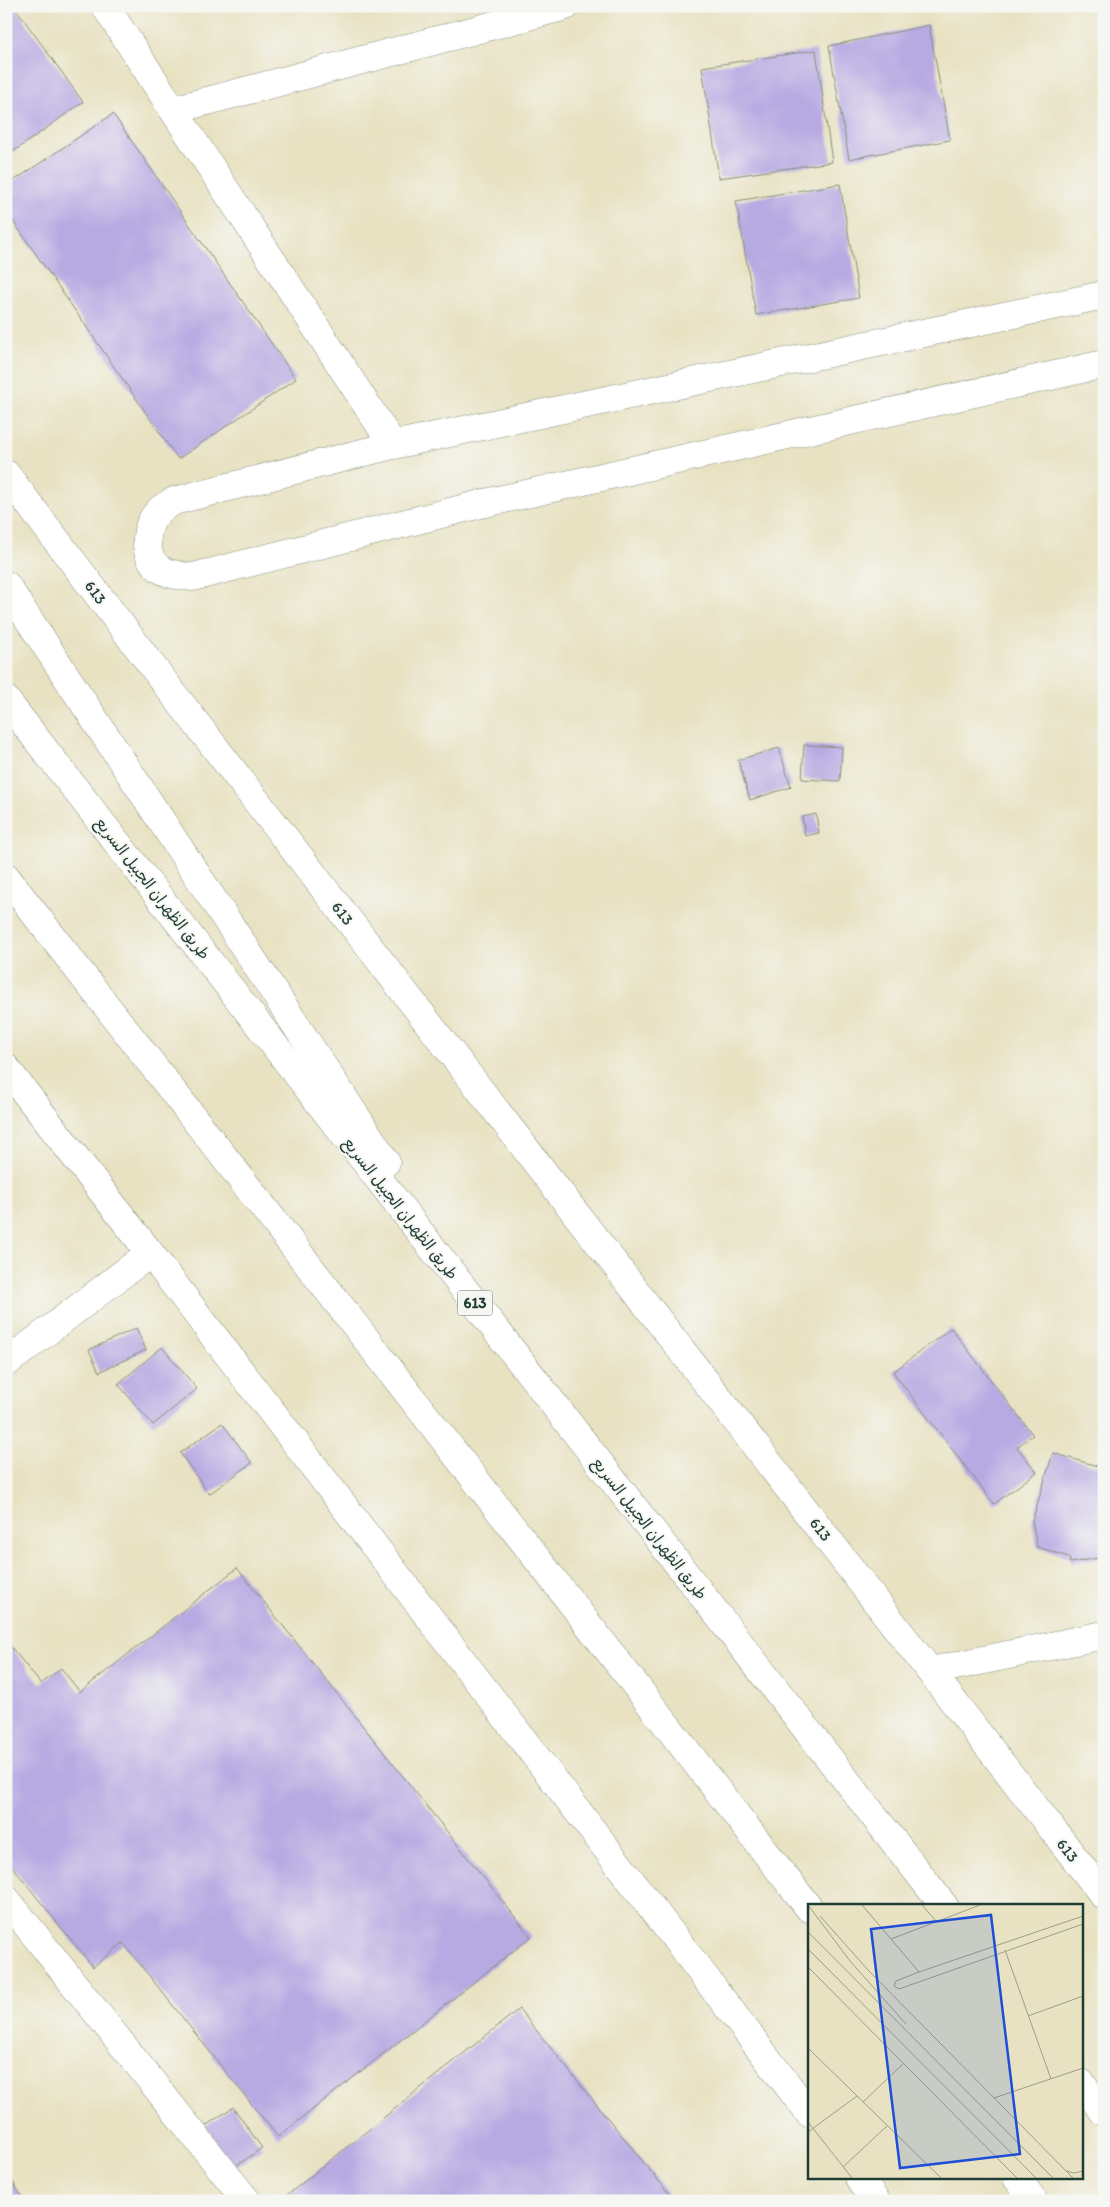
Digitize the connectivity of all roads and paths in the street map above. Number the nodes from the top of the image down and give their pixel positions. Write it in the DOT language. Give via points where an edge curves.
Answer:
graph roads {
  1 [pos="105,6"];
  2 [pos="566,6"];
  3 [pos="173,110"];
  4 [pos="1104,295"];
  5 [pos="1104,364"];
  6 [pos="394,445"];
  7 [pos="6,474"];
  8 [pos="6,585"];
  9 [pos="6,700"];
  10 [pos="6,877"];
  11 [pos="6,1068"];
  12 [pos="150,1253"];
  13 [pos="500,1335"];
  14 [pos="6,1363"];
  15 [pos="1104,1635"];
  16 [pos="931,1671"];
  17 [pos="1104,1896"];
  18 [pos="6,1899"];
  19 [pos="942,1904"];
  20 [pos="808,1907"];
  21 [pos="1082,2084"];
  22 [pos="808,2112"];
  23 [pos="1104,2112"];
  24 [pos="860,2180"];
  25 [pos="1018,2180"];
  26 [pos="247,2201"];
  27 [pos="876,2201"];
  28 [pos="1034,2201"];
  1 -- 3 [label="main road"];
  2 -- 3 [label="main road"];
  3 -- 6 [label="main road"];
  4 -- 6 [label="main road"];
  5 -- 6 [label="main road" via="482,504 193,577 174,575 158,568 150,556 146,542 150,526 158,512 174,501"];
  7 -- 16 [label="main road, 613"];
  8 -- 13 [label="main road"];
  9 -- 13 [label="main road, طريق الظهران الجبيل السريع / 613"];
  10 -- 20 [label="main road"];
  11 -- 12 [label="main road"];
  12 -- 14 [label="main road"];
  12 -- 22 [label="main road"];
  13 -- 19 [label="main road, طريق الظهران الجبيل السريع / 613"];
  15 -- 16 [label="main road"];
  16 -- 17 [label="main road, 613"];
  18 -- 26 [label="main road"];
  21 -- 23 [label="main road"];
  24 -- 27 [label="main road"];
  25 -- 28 [label="main road"];
}
